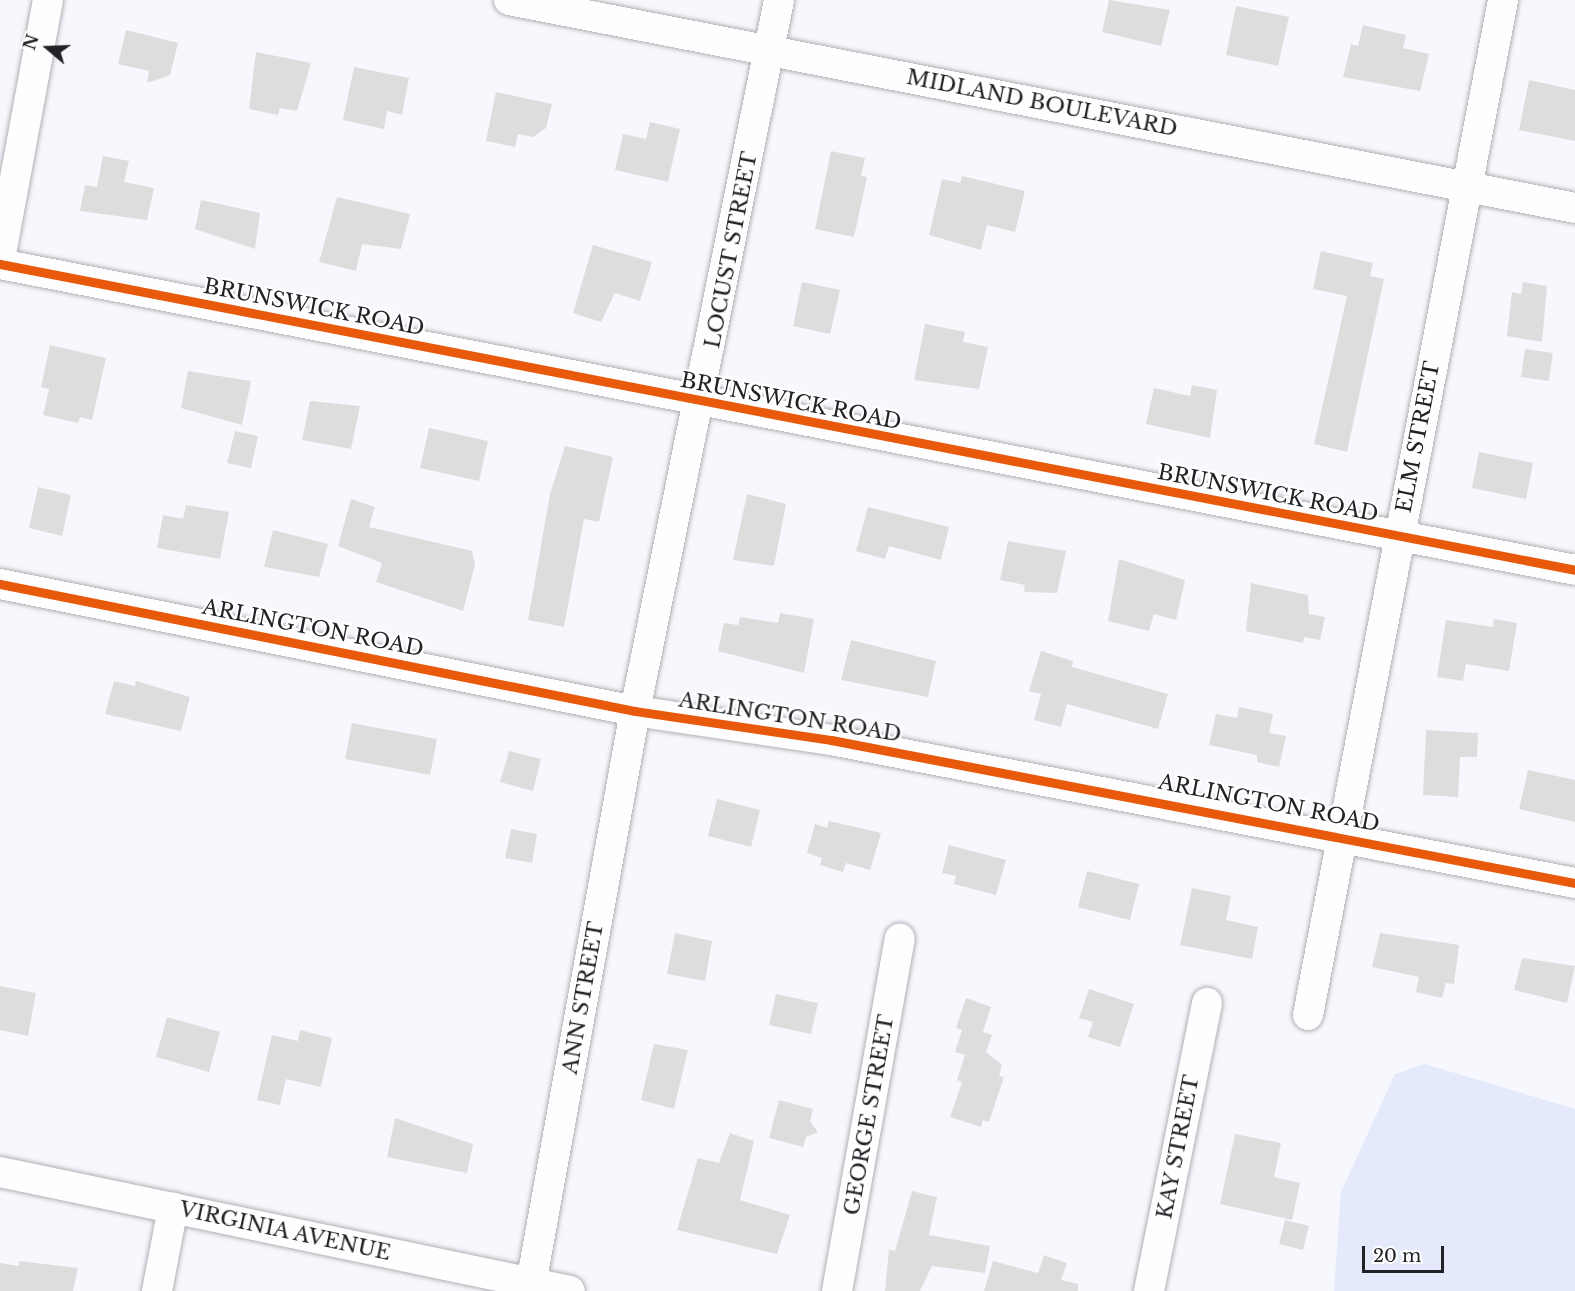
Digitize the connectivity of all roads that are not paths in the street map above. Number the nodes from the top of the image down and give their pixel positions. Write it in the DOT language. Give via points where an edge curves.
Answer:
graph roads {
  1 [pos="48,0"];
  2 [pos="508,0"];
  3 [pos="779,0"];
  4 [pos="1503,0"];
  5 [pos="770,50"];
  6 [pos="1466,186"];
  7 [pos="1575,208"];
  8 [pos="0,259"];
  9 [pos="0,264"];
  10 [pos="702,402"];
  11 [pos="1399,537"];
  12 [pos="1575,570"];
  13 [pos="0,584"];
  14 [pos="635,711"];
  15 [pos="1342,835"];
  16 [pos="1575,883"];
  17 [pos="900,939"];
  18 [pos="1207,1003"];
  19 [pos="1308,1015"];
  20 [pos="0,1172"];
  21 [pos="174,1208"];
  22 [pos="531,1284"];
  23 [pos="157,1291"];
  24 [pos="570,1291"];
  25 [pos="837,1291"];
  26 [pos="1149,1291"];
  1 -- 8 [label="street"];
  2 -- 5 [label="street, MIDLAND BOULEVARD"];
  3 -- 5 [label="street, LOCUST STREET"];
  4 -- 6 [label="street, ELM STREET"];
  5 -- 6 [label="street, MIDLAND BOULEVARD"];
  5 -- 10 [label="street, LOCUST STREET"];
  6 -- 7 [label="street, MIDLAND BOULEVARD"];
  6 -- 11 [label="street, ELM STREET"];
  9 -- 10 [label="street, BRUNSWICK ROAD"];
  10 -- 11 [label="street, BRUNSWICK ROAD"];
  10 -- 14 [label="street, LOCUST STREET"];
  11 -- 12 [label="street, BRUNSWICK ROAD"];
  11 -- 15 [label="street, ELM STREET"];
  13 -- 14 [label="street, ARLINGTON ROAD"];
  14 -- 15 [label="street, ARLINGTON ROAD" via="831,740"];
  14 -- 22 [label="street, ANN STREET"];
  15 -- 16 [label="street, ARLINGTON ROAD"];
  15 -- 19 [label="street, ELM STREET"];
  17 -- 25 [label="street, GEORGE STREET"];
  18 -- 26 [label="street, KAY STREET"];
  20 -- 21 [label="street, VIRGINIA AVENUE"];
  21 -- 22 [label="street, VIRGINIA AVENUE"];
  21 -- 23 [label="street"];
  22 -- 24 [label="street, VIRGINIA AVENUE"];
}
